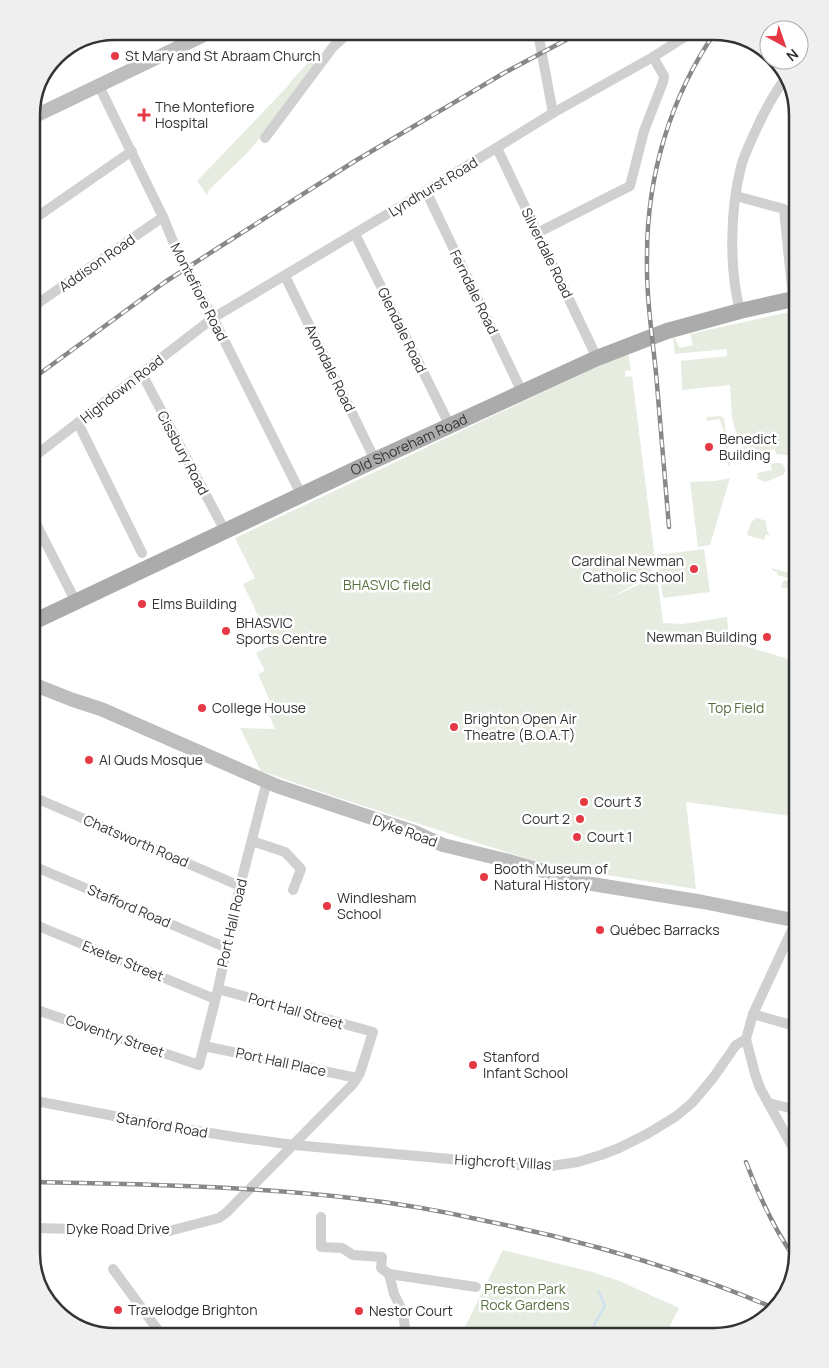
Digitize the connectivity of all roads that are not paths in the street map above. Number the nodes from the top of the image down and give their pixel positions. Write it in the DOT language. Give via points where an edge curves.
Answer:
graph roads {
  1 [pos="194,40"];
  2 [pos="341,40"];
  3 [pos="539,40"];
  4 [pos="680,40"];
  5 [pos="653,57"];
  6 [pos="782,84"];
  7 [pos="99,86"];
  8 [pos="553,113"];
  9 [pos="40,114"];
  10 [pos="265,138"];
  11 [pos="497,148"];
  12 [pos="132,151"];
  13 [pos="426,191"];
  14 [pos="736,196"];
  15 [pos="40,215"];
  16 [pos="163,217"];
  17 [pos="537,233"];
  18 [pos="355,234"];
  19 [pos="789,247"];
  20 [pos="285,276"];
  21 [pos="789,300"];
  22 [pos="40,302"];
  23 [pos="740,311"];
  24 [pos="213,318"];
  25 [pos="597,358"];
  26 [pos="142,374"];
  27 [pos="522,392"];
  28 [pos="78,423"];
  29 [pos="450,426"];
  30 [pos="40,452"];
  31 [pos="376,460"];
  32 [pos="302,496"];
  33 [pos="40,532"];
  34 [pos="225,532"];
  35 [pos="142,553"];
  36 [pos="76,602"];
  37 [pos="40,619"];
  38 [pos="40,687"];
  39 [pos="266,781"];
  40 [pos="40,800"];
  41 [pos="252,842"];
  42 [pos="40,869"];
  43 [pos="240,886"];
  44 [pos="293,890"];
  45 [pos="789,918"];
  46 [pos="40,926"];
  47 [pos="789,939"];
  48 [pos="227,948"];
  49 [pos="216,994"];
  50 [pos="40,1011"];
  51 [pos="753,1014"];
  52 [pos="789,1024"];
  53 [pos="373,1032"];
  54 [pos="746,1038"];
  55 [pos="204,1046"];
  56 [pos="199,1065"];
  57 [pos="357,1078"];
  58 [pos="40,1102"];
  59 [pos="768,1103"];
  60 [pos="789,1108"];
  61 [pos="789,1139"];
  62 [pos="294,1145"];
  63 [pos="322,1217"];
  64 [pos="40,1228"];
  65 [pos="113,1269"];
  66 [pos="389,1274"];
  67 [pos="476,1287"];
  68 [pos="156,1328"];
  69 [pos="405,1328"];
  1 -- 7 [label="street"];
  2 -- 10 [label="street"];
  3 -- 8 [label="street"];
  4 -- 5 [label="street, Lyndhurst Road"];
  5 -- 8 [label="street, Lyndhurst Road"];
  5 -- 17 [label="street" via="664,82 644,131 630,186"];
  6 -- 14 [label="street" via="746,151"];
  7 -- 9 [label="street"];
  7 -- 12 [label="street, Montefiore Road"];
  8 -- 11 [label="street, Lyndhurst Road"];
  11 -- 13 [label="street, Lyndhurst Road"];
  11 -- 17 [label="street, Silverdale Road"];
  12 -- 15 [label="street"];
  12 -- 16 [label="street, Montefiore Road"];
  13 -- 18 [label="street, Lyndhurst Road"];
  13 -- 27 [label="street, Ferndale Road"];
  14 -- 19 [label="street" via="784,210"];
  14 -- 23 [label="street" via="732,256"];
  16 -- 22 [label="street, Addison Road"];
  16 -- 24 [label="street, Montefiore Road" via="177,251"];
  17 -- 25 [label="street, Silverdale Road"];
  18 -- 20 [label="street, Lyndhurst Road"];
  18 -- 29 [label="street, Glendale Road"];
  20 -- 24 [label="street, Lyndhurst Road"];
  20 -- 31 [label="street, Avondale Road"];
  21 -- 23 [label="main road, Old Shoreham Road"];
  23 -- 25 [label="main road, Old Shoreham Road" via="666,331"];
  24 -- 26 [label="street, Highdown Road"];
  24 -- 32 [label="street, Montefiore Road"];
  25 -- 27 [label="main road, Old Shoreham Road"];
  26 -- 28 [label="street, Highdown Road"];
  26 -- 34 [label="street, Cissbury Road"];
  27 -- 29 [label="main road, Old Shoreham Road"];
  28 -- 30 [label="street, Highdown Road"];
  28 -- 35 [label="street"];
  29 -- 31 [label="main road, Old Shoreham Road"];
  31 -- 32 [label="main road, Old Shoreham Road"];
  32 -- 34 [label="main road, Old Shoreham Road"];
  33 -- 36 [label="street"];
  34 -- 36 [label="main road, Old Shoreham Road"];
  36 -- 37 [label="main road, Old Shoreham Road"];
  38 -- 39 [label="street, Dyke Road" via="101,709"];
  39 -- 41 [label="street, Port Hall Road"];
  39 -- 45 [label="street, Dyke Road" via="443,845 586,883"];
  40 -- 43 [label="street, Chatsworth Road"];
  41 -- 43 [label="street, Port Hall Road"];
  41 -- 44 [label="street" via="285,852 301,869"];
  42 -- 48 [label="street, Stafford Road"];
  43 -- 48 [label="street, Port Hall Road"];
  46 -- 49 [label="street, Exeter Street"];
  47 -- 51 [label="street, Highcroft Villas"];
  48 -- 49 [label="street, Port Hall Road"];
  49 -- 53 [label="street, Port Hall Street"];
  49 -- 55 [label="street, Port Hall Road"];
  50 -- 56 [label="street, Coventry Street"];
  51 -- 52 [label="street"];
  51 -- 54 [label="street, Highcroft Villas"];
  53 -- 57 [label="street, Dyke Road Drive"];
  54 -- 59 [label="street" via="755,1074"];
  54 -- 62 [label="street, Highcroft Villas" via="736,1045 704,1089 675,1117 634,1142 578,1162 551,1166 517,1165"];
  55 -- 56 [label="street, Port Hall Road"];
  55 -- 57 [label="street, Port Hall Place"];
  57 -- 62 [label="street, Dyke Road Drive"];
  58 -- 62 [label="street, Stanford Road" via="166,1126"];
  59 -- 60 [label="street"];
  59 -- 61 [label="street"];
  62 -- 64 [label="street, Dyke Road Drive" via="218,1218 169,1231"];
  63 -- 66 [label="street" via="321,1247 342,1248 354,1255 382,1257 381,1268"];
  65 -- 68 [label="street"];
  66 -- 67 [label="street"];
  66 -- 69 [label="street" via="403,1312"];
}
